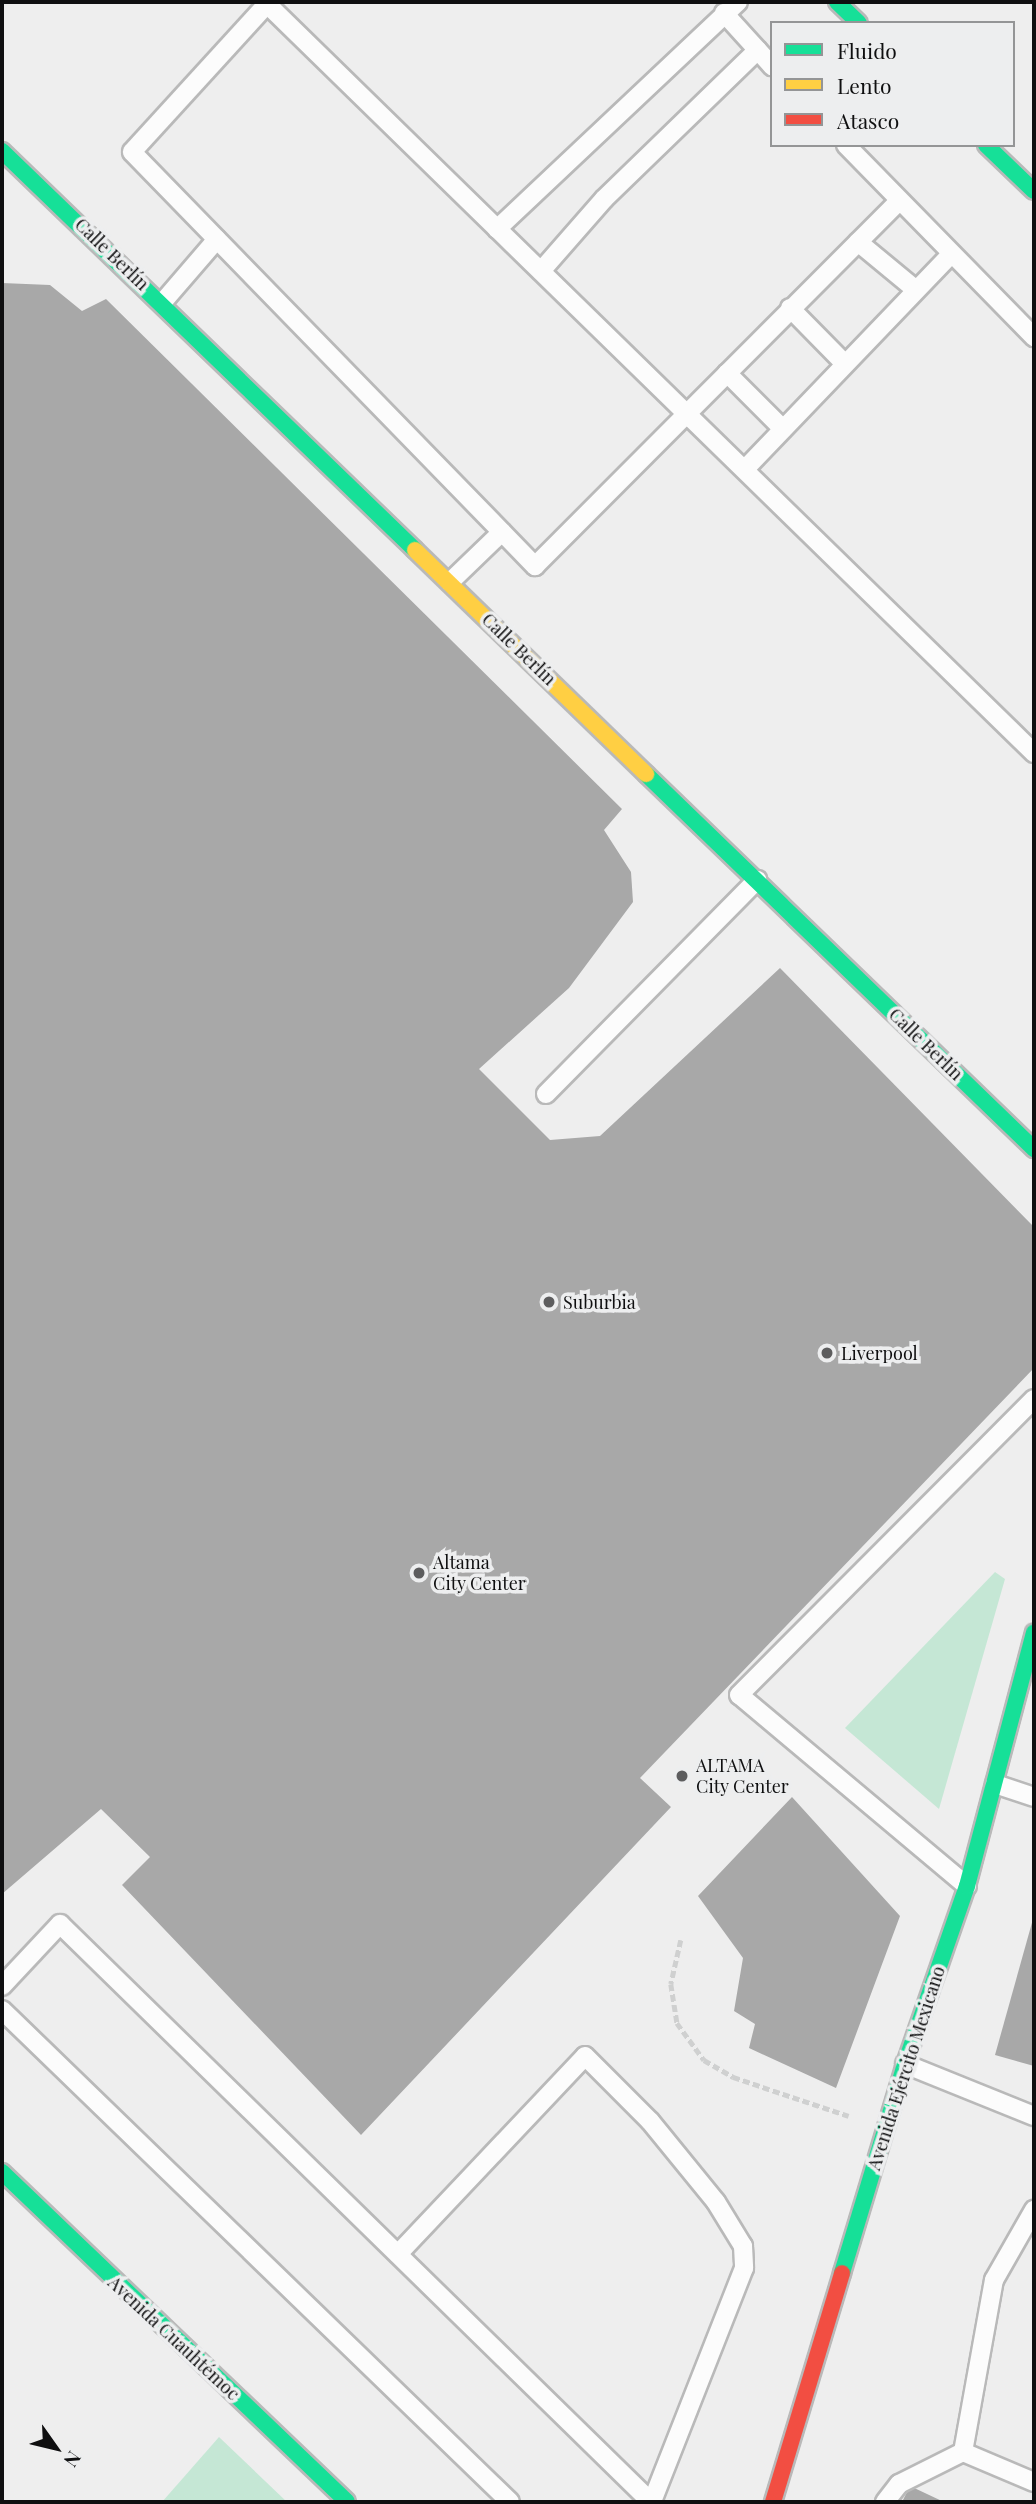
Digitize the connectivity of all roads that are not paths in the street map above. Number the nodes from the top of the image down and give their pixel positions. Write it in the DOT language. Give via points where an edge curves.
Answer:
graph roads {
  1 [pos="837,2"];
  2 [pos="266,3"];
  3 [pos="731,8"];
  4 [pos="857,21"];
  5 [pos="758,50"];
  6 [pos="770,63"];
  7 [pos="848,147"];
  8 [pos="988,147"];
  9 [pos="2,151"];
  10 [pos="1034,191"];
  11 [pos="898,202"];
  12 [pos="497,229"];
  13 [pos="217,239"];
  14 [pos="858,242"];
  15 [pos="951,254"];
  16 [pos="541,271"];
  17 [pos="916,290"];
  18 [pos="162,303"];
  19 [pos="790,308"];
  20 [pos="1034,337"];
  21 [pos="844,363"];
  22 [pos="727,373"];
  23 [pos="690,412"];
  24 [pos="783,429"];
  25 [pos="746,468"];
  26 [pos="502,532"];
  27 [pos="450,582"];
  28 [pos="1034,753"];
  29 [pos="757,880"];
  30 [pos="546,1094"];
  31 [pos="1034,1149"];
  32 [pos="1034,1399"];
  33 [pos="1034,1633"];
  34 [pos="995,1784"];
  35 [pos="1034,1797"];
  36 [pos="967,1886"];
  37 [pos="2,1986"];
  38 [pos="2,2010"];
  39 [pos="905,2064"];
  40 [pos="1034,2116"];
  41 [pos="2,2172"];
  42 [pos="1034,2210"];
  43 [pos="398,2254"];
  44 [pos="963,2452"];
  45 [pos="1034,2482"];
  46 [pos="347,2502"];
  47 [pos="510,2502"];
  48 [pos="652,2502"];
  49 [pos="773,2502"];
  50 [pos="886,2502"];
  1 -- 4 [label="street"];
  2 -- 12 [label="lane"];
  2 -- 13 [label="lane" via="132,152"];
  3 -- 5 [label="lane"];
  3 -- 12 [label="lane"];
  5 -- 6 [label="lane"];
  5 -- 16 [label="lane" via="604,199"];
  7 -- 11 [label="lane"];
  8 -- 10 [label="street"];
  9 -- 18 [label="street, Calle Berlín"];
  11 -- 14 [label="lane"];
  11 -- 15 [label="lane"];
  12 -- 16 [label="lane"];
  13 -- 18 [label="lane"];
  13 -- 26 [label="lane"];
  14 -- 17 [label="lane"];
  14 -- 19 [label="lane"];
  15 -- 17 [label="lane"];
  15 -- 20 [label="lane"];
  16 -- 23 [label="lane"];
  17 -- 21 [label="lane"];
  18 -- 27 [label="street, Calle Berlín"];
  19 -- 21 [label="lane"];
  19 -- 22 [label="lane"];
  21 -- 24 [label="lane"];
  22 -- 23 [label="lane"];
  22 -- 24 [label="lane"];
  23 -- 25 [label="lane"];
  23 -- 26 [label="lane" via="535,566"];
  24 -- 25 [label="lane"];
  25 -- 28 [label="lane"];
  26 -- 27 [label="lane"];
  27 -- 29 [label="street, Calle Berlín"];
  29 -- 30 [label="lane"];
  29 -- 31 [label="street, Calle Berlín"];
  32 -- 36 [label="lane" via="739,1695"];
  33 -- 34 [label="street, Avenida Ejército Mexicano"];
  34 -- 35 [label="lane"];
  34 -- 36 [label="street, Avenida Ejército Mexicano"];
  36 -- 39 [label="street, Avenida Ejército Mexicano"];
  37 -- 43 [label="lane" via="60,1924"];
  38 -- 47 [label="lane"];
  39 -- 40 [label="lane"];
  39 -- 49 [label="street, Avenida Ejército Mexicano"];
  41 -- 46 [label="street, Avenida Cuauhtémoc"];
  42 -- 44 [label="lane" via="994,2280"];
  43 -- 48 [label="lane"];
  43 -- 48 [label="lane" via="584,2056 650,2121 716,2202 743,2246 744,2268"];
  44 -- 45 [label="lane"];
  44 -- 50 [label="lane" via="899,2484"];
}
